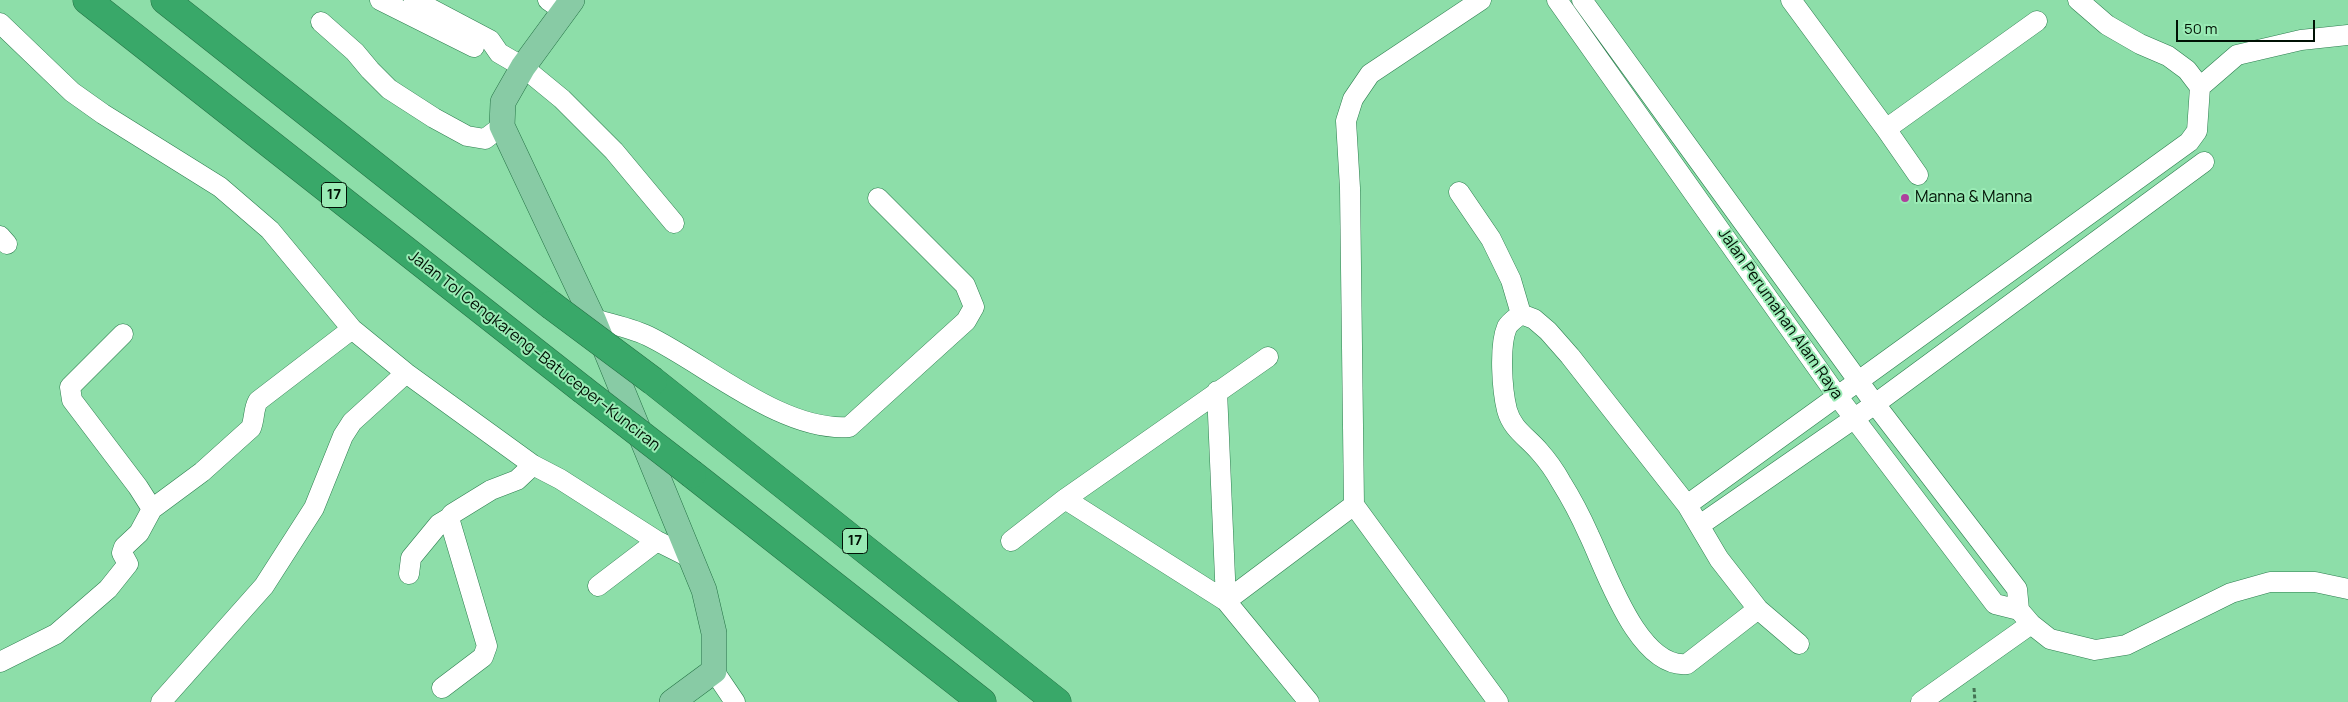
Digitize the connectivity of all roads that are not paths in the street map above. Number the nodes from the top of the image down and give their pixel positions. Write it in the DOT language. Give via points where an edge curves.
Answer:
graph roads {
  1 [pos="87,0"];
  2 [pos="165,0"];
  3 [pos="380,0"];
  4 [pos="414,0"];
  5 [pos="1481,0"];
  6 [pos="1556,0"];
  7 [pos="1582,0"];
  8 [pos="1791,0"];
  9 [pos="2078,0"];
  10 [pos="561,4"];
  11 [pos="2037,21"];
  12 [pos="321,22"];
  13 [pos="0,23"];
  14 [pos="2348,36"];
  15 [pos="499,53"];
  16 [pos="523,67"];
  17 [pos="2200,87"];
  18 [pos="502,126"];
  19 [pos="1886,129"];
  20 [pos="2204,162"];
  21 [pos="1918,175"];
  22 [pos="1459,192"];
  23 [pos="878,198"];
  24 [pos="674,223"];
  25 [pos="1521,314"];
  26 [pos="593,319"];
  27 [pos="352,329"];
  28 [pos="123,334"];
  29 [pos="1268,357"];
  30 [pos="406,373"];
  31 [pos="1859,382"];
  32 [pos="1217,391"];
  33 [pos="1838,397"];
  34 [pos="1875,404"];
  35 [pos="1854,418"];
  36 [pos="533,465"];
  37 [pos="1065,499"];
  38 [pos="1354,505"];
  39 [pos="1687,505"];
  40 [pos="152,509"];
  41 [pos="449,518"];
  42 [pos="1700,525"];
  43 [pos="657,541"];
  44 [pos="1011,541"];
  45 [pos="689,556"];
  46 [pos="409,574"];
  47 [pos="598,586"];
  48 [pos="2348,588"];
  49 [pos="1226,601"];
  50 [pos="1758,609"];
  51 [pos="2025,617"];
  52 [pos="1799,644"];
  53 [pos="0,662"];
  54 [pos="714,671"];
  55 [pos="442,688"];
  56 [pos="161,702"];
  57 [pos="672,702"];
  58 [pos="734,702"];
  59 [pos="982,702"];
  60 [pos="1057,702"];
  61 [pos="1309,702"];
  62 [pos="1498,702"];
  63 [pos="1921,702"];
  1 -- 59 [label="highway, Jalan Tol Cengkareng–Batuceper–Kunciran / 17, bridge"];
  2 -- 60 [label="highway, 17, bridge"];
  3 -- 15 [label="street" via="483,52"];
  4 -- 15 [label="street" via="490,40"];
  5 -- 38 [label="street" via="1370,74 1353,100 1346,122 1350,188"];
  6 -- 33 [label="street, Jalan Perumahan Alam Raya"];
  7 -- 31 [label="street, Jalan Perumahan Alam Raya"];
  8 -- 19 [label="street"];
  9 -- 17 [label="street" via="2107,25 2168,56"];
  10 -- 16 [label="main road"];
  11 -- 19 [label="street"];
  12 -- 18 [label="street" via="389,89 434,118 467,136 485,139"];
  13 -- 27 [label="street" via="72,92 220,187 270,230"];
  14 -- 17 [label="street" via="2293,42 2236,55"];
  15 -- 16 [label="street"];
  16 -- 18 [label="main road" via="503,102"];
  16 -- 24 [label="street" via="562,99 614,151"];
  17 -- 31 [label="street" via="2197,131 2189,142"];
  18 -- 26 [label="main road"];
  19 -- 21 [label="street"];
  20 -- 34 [label="street"];
  22 -- 25 [label="street" via="1491,239 1511,280"];
  23 -- 26 [label="street" via="964,285 974,307 966,321 849,427 831,428 804,421 756,399 648,336"];
  25 -- 39 [label="street" via="1534,319 1548,331"];
  25 -- 50 [label="street" via="1508,325 1503,344 1507,410 1514,427 1539,451 1561,482 1589,535 1617,602 1637,632 1660,656 1676,665 1687,664"];
  26 -- 45 [label="main road"];
  27 -- 30 [label="street"];
  27 -- 40 [label="street" via="258,401 253,410 251,428 202,472"];
  28 -- 40 [label="street" via="70,387 72,400"];
  29 -- 32 [label="street"];
  30 -- 36 [label="street"];
  30 -- 56 [label="street" via="352,422 342,436 314,508 264,586"];
  31 -- 33 [label="street"];
  31 -- 34 [label="street, Jalan Perumahan Alam Raya"];
  32 -- 37 [label="street"];
  32 -- 49 [label="street"];
  33 -- 35 [label="street, Jalan Perumahan Alam Raya"];
  33 -- 39 [label="street"];
  34 -- 35 [label="street"];
  34 -- 51 [label="street, Jalan Perumahan Alam Raya" via="2017,588"];
  35 -- 42 [label="street"];
  35 -- 51 [label="street, Jalan Perumahan Alam Raya" via="1995,604"];
  36 -- 41 [label="street" via="517,480 491,490"];
  36 -- 43 [label="street"];
  37 -- 44 [label="street"];
  37 -- 49 [label="street"];
  38 -- 49 [label="street"];
  38 -- 62 [label="street"];
  39 -- 42 [label="street"];
  40 -- 53 [label="street" via="139,533 124,547 122,553 128,564 108,589 56,634"];
  41 -- 46 [label="street" via="439,524 411,558"];
  41 -- 55 [label="street" via="487,646 483,657"];
  42 -- 50 [label="street" via="1719,559"];
  43 -- 45 [label="street"];
  43 -- 47 [label="street"];
  45 -- 54 [label="main road" via="704,590 714,632"];
  48 -- 51 [label="street, Jalan Perumahan Alam Raya" via="2316,582 2270,582 2231,593 2126,645 2095,650 2050,639"];
  49 -- 61 [label="street"];
  50 -- 52 [label="street"];
  51 -- 63 [label="street"];
  54 -- 57 [label="main road"];
  54 -- 58 [label="street"];
}
